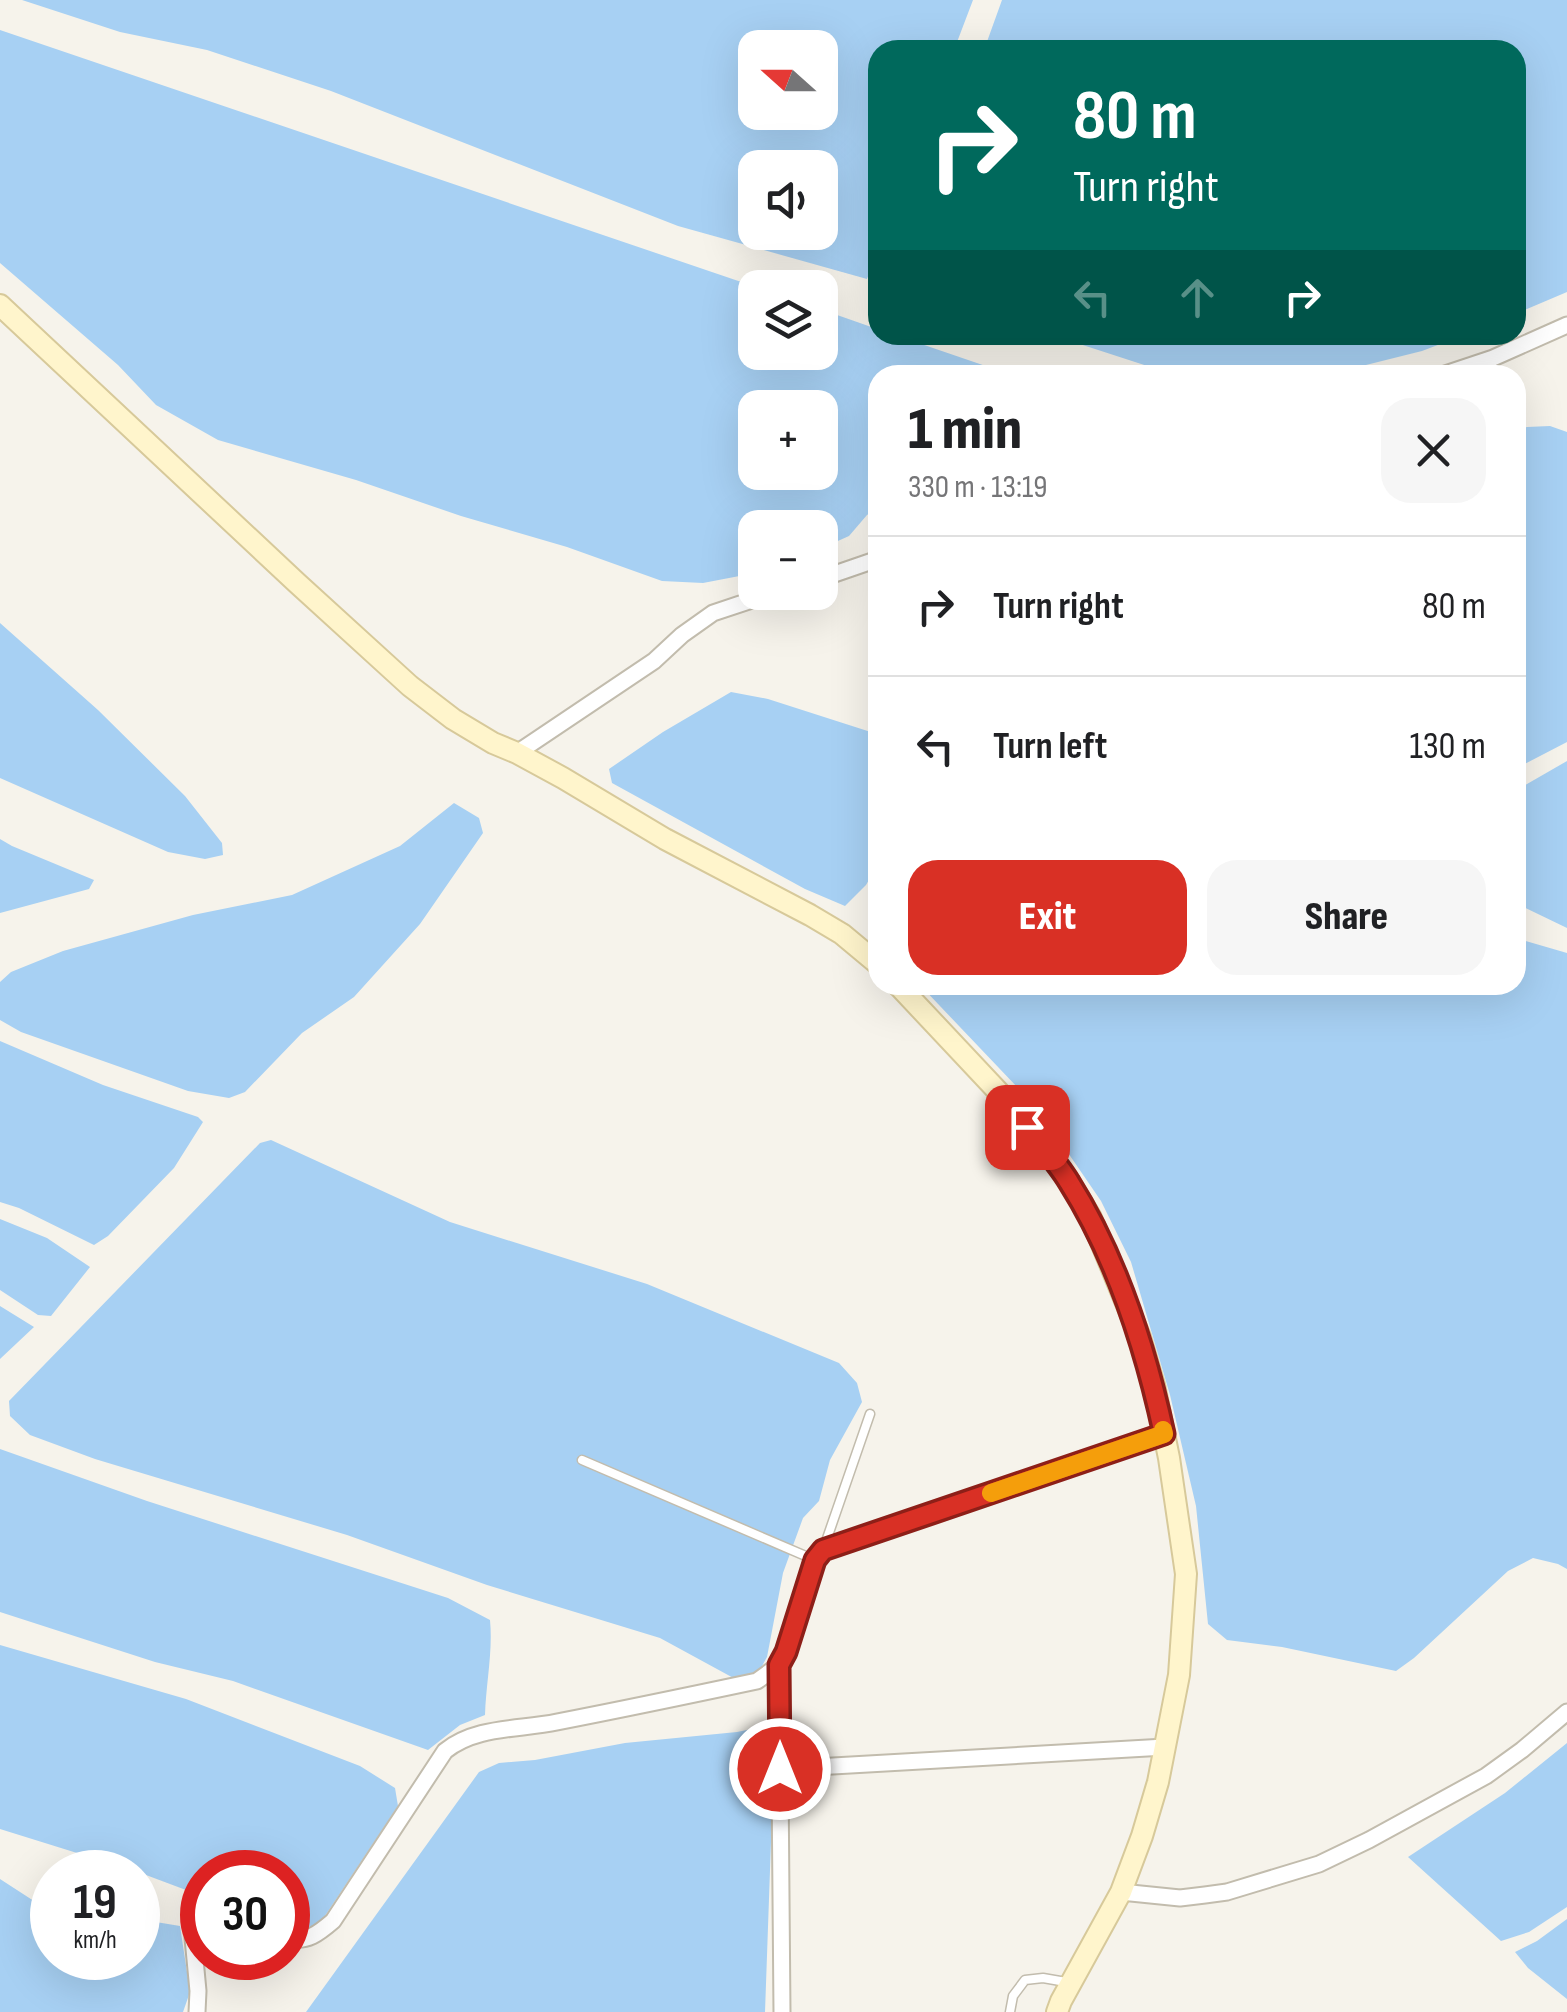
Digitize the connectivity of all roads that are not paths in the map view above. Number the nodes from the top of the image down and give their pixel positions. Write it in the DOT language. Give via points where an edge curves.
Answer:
graph roads {
  1 [pos="0,305"];
  2 [pos="1567,326"];
  3 [pos="1526,344"];
  4 [pos="1523,345"];
  5 [pos="1472,365"];
  6 [pos="868,562"];
  7 [pos="838,573"];
  8 [pos="738,605"];
  9 [pos="517,753"];
  10 [pos="868,956"];
  11 [pos="907,995"];
  12 [pos="870,1414"];
  13 [pos="1164,1434"];
  14 [pos="582,1460"];
  15 [pos="819,1555"];
  16 [pos="779,1665"];
  17 [pos="1567,1712"];
  18 [pos="1165,1747"];
  19 [pos="780,1769"];
  20 [pos="1121,1892"];
  21 [pos="310,1937"];
  22 [pos="197,1980"];
  23 [pos="1071,1983"];
  24 [pos="197,2012"];
  25 [pos="782,2012"];
  26 [pos="1010,2012"];
  27 [pos="1057,2012"];
  1 -- 9 [label="street" via="410,686 454,720"];
  2 -- 3 [label="street"];
  4 -- 5 [label="street"];
  6 -- 7 [label="street"];
  8 -- 9 [label="street" via="713,613"];
  9 -- 10 [label="street" via="826,924"];
  11 -- 13 [label="street" via="1007,1101 1067,1178 1140,1338"];
  12 -- 15 [label="lane"];
  13 -- 15 [label="street"];
  13 -- 18 [label="street" via="1186,1574 1179,1676"];
  14 -- 15 [label="lane"];
  15 -- 16 [label="street"];
  16 -- 19 [label="street"];
  16 -- 21 [label="street" via="757,1682 458,1740 333,1921"];
  17 -- 20 [label="street" via="1486,1776 1319,1864 1205,1895"];
  18 -- 19 [label="street"];
  18 -- 20 [label="street"];
  19 -- 25 [label="street"];
  20 -- 23 [label="street"];
  22 -- 24 [label="street"];
  23 -- 26 [label="lane" via="1025,1980"];
  23 -- 27 [label="street"];
}
